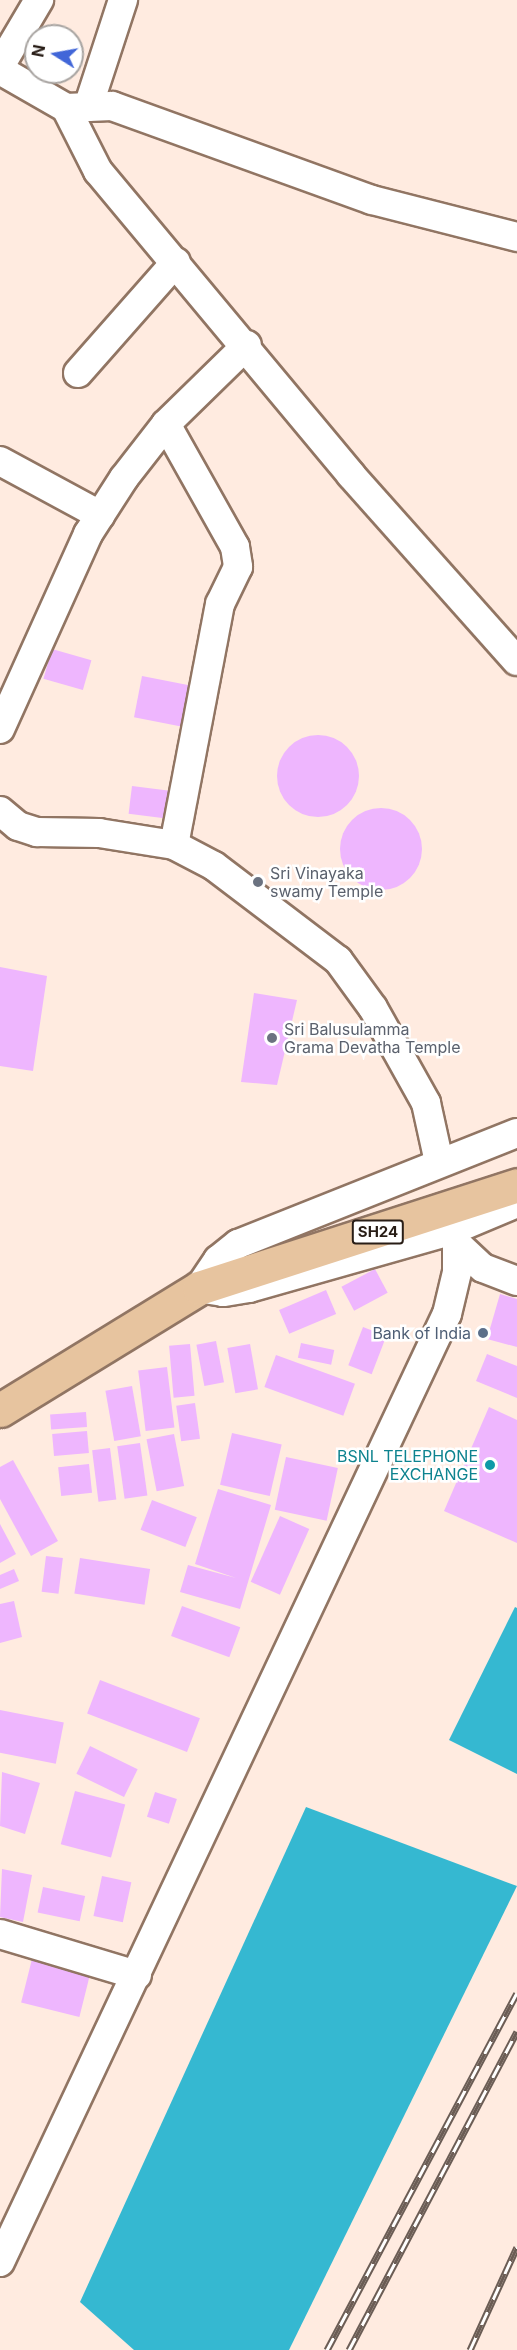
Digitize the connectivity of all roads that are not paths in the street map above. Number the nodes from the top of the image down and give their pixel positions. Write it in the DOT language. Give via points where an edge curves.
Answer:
graph roads {
  1 [pos="39,0"];
  2 [pos="123,0"];
  3 [pos="0,68"];
  4 [pos="77,107"];
  5 [pos="517,237"];
  6 [pos="176,262"];
  7 [pos="247,345"];
  8 [pos="78,373"];
  9 [pos="166,424"];
  10 [pos="0,461"];
  11 [pos="100,515"];
  12 [pos="517,661"];
  13 [pos="0,729"];
  14 [pos="0,811"];
  15 [pos="174,845"];
  16 [pos="517,1133"];
  17 [pos="439,1162"];
  18 [pos="517,1185"];
  19 [pos="517,1203"];
  20 [pos="453,1238"];
  21 [pos="517,1281"];
  22 [pos="194,1291"];
  23 [pos="0,1383"];
  24 [pos="0,1410"];
  25 [pos="0,1934"];
  26 [pos="137,1975"];
  27 [pos="0,2262"];
  1 -- 3 [label="street"];
  2 -- 4 [label="street"];
  3 -- 4 [label="street"];
  4 -- 5 [label="street" via="112,106 175,125 372,200"];
  4 -- 6 [label="street" via="98,171"];
  6 -- 7 [label="street"];
  6 -- 8 [label="street"];
  7 -- 9 [label="street"];
  7 -- 12 [label="street" via="351,475"];
  9 -- 11 [label="street"];
  9 -- 15 [label="street" via="235,547 238,567 220,604"];
  10 -- 11 [label="street"];
  11 -- 13 [label="street"];
  14 -- 15 [label="street" via="18,826 37,832 99,833"];
  15 -- 17 [label="street" via="214,866 338,960 373,1008 426,1103"];
  16 -- 17 [label="street"];
  17 -- 22 [label="street" via="238,1244 218,1260"];
  18 -- 22 [label="main road, SH24"];
  19 -- 20 [label="street"];
  20 -- 21 [label="street" via="483,1268"];
  20 -- 22 [label="street" via="249,1288"];
  20 -- 26 [label="street" via="457,1272 447,1314 324,1566"];
  22 -- 23 [label="main road, SH24" via="144,1299"];
  22 -- 24 [label="main road, SH24" via="160,1316"];
  25 -- 26 [label="street"];
  26 -- 27 [label="street"];
}
